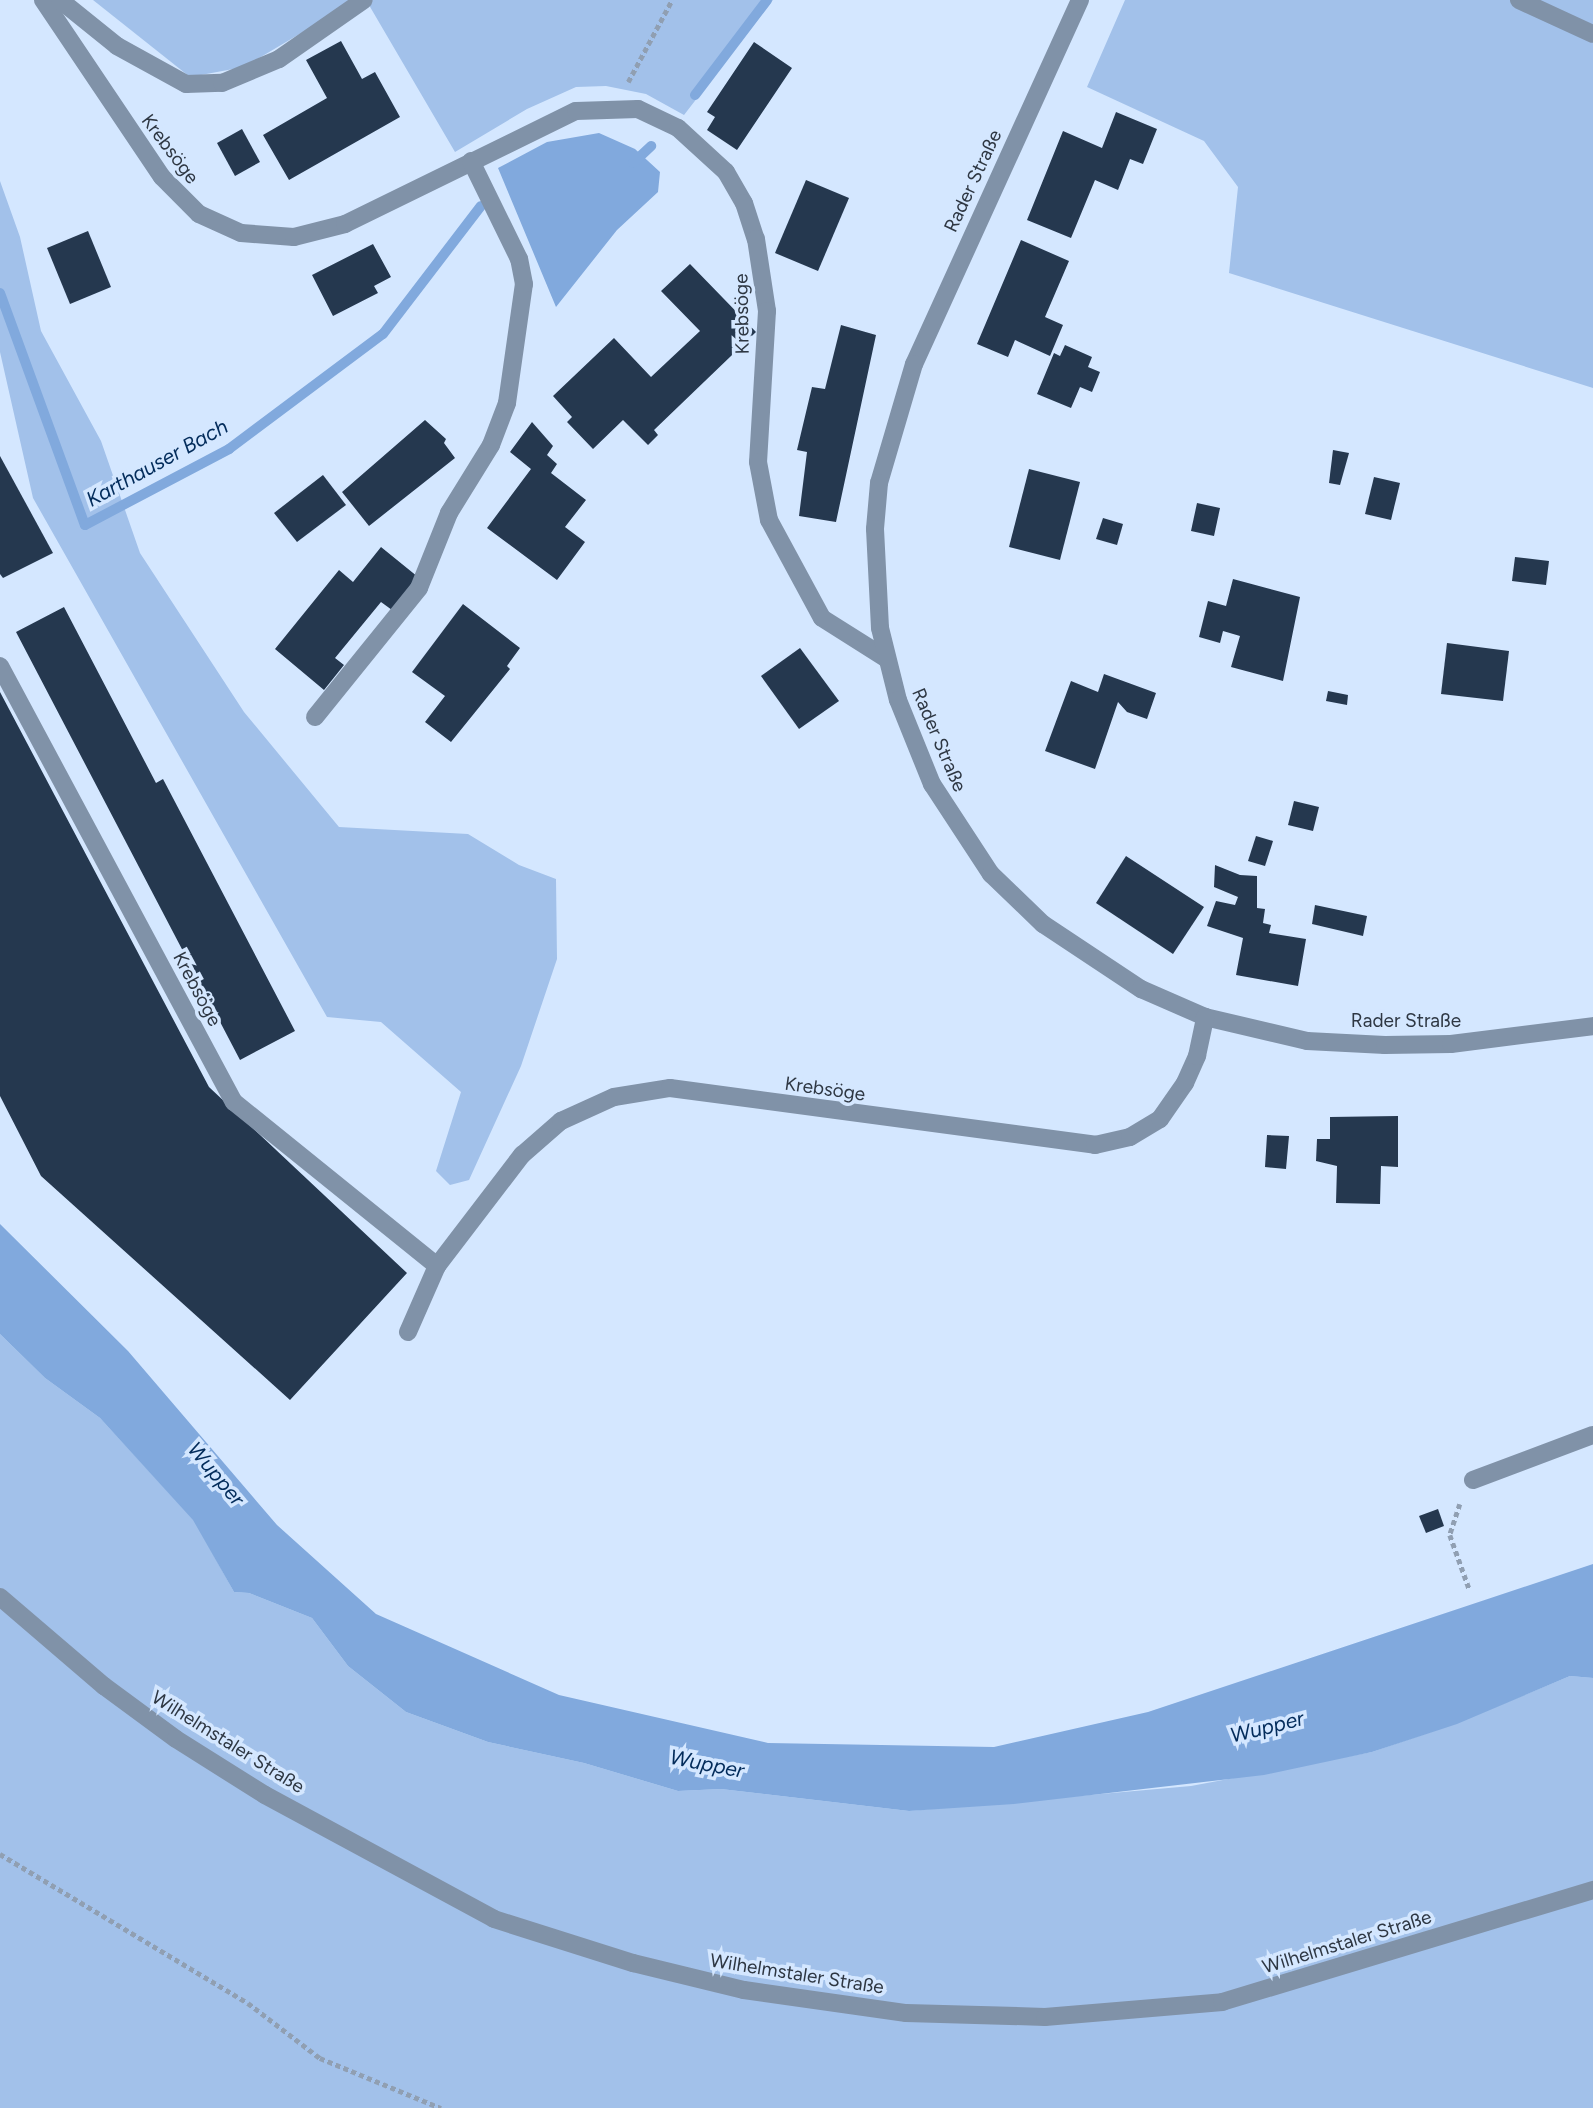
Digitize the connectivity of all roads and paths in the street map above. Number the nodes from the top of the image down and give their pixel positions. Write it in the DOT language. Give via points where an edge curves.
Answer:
graph roads {
  1 [pos="43,0"];
  2 [pos="60,0"];
  3 [pos="364,0"];
  4 [pos="672,0"];
  5 [pos="1080,0"];
  6 [pos="1519,0"];
  7 [pos="1593,34"];
  8 [pos="614,107"];
  9 [pos="471,161"];
  10 [pos="887,659"];
  11 [pos="0,666"];
  12 [pos="315,717"];
  13 [pos="1205,1017"];
  14 [pos="1593,1026"];
  15 [pos="437,1266"];
  16 [pos="408,1332"];
  17 [pos="1593,1435"];
  18 [pos="1474,1480"];
  19 [pos="1450,1535"];
  20 [pos="1471,1591"];
  21 [pos="0,1597"];
  22 [pos="0,1854"];
  23 [pos="1593,1890"];
  24 [pos="441,2108"];
  1 -- 9 [label="street, Krebsöge" via="162,177 181,199 217,225 269,238 316,234"];
  2 -- 3 [label="street" via="117,47 153,68 186,83 222,83 279,59"];
  4 -- 8 [label="path"];
  5 -- 10 [label="street, Rader Straße" via="932,322 890,433 875,529 877,600"];
  6 -- 7 [label="street"];
  8 -- 9 [label="street, Krebsöge" via="553,118"];
  8 -- 10 [label="street, Krebsöge" via="653,114 678,128 716,161 744,203 766,286 758,452 769,520 822,618"];
  9 -- 12 [label="street" via="519,259 524,284 507,403 491,445 449,513 419,588"];
  10 -- 13 [label="street, Rader Straße" via="921,761 951,818 992,874 1068,943 1142,989"];
  11 -- 15 [label="street, Krebsöge" via="234,1102"];
  13 -- 14 [label="street, Rader Straße" via="1307,1041 1385,1045 1451,1044"];
  13 -- 15 [label="street, Krebsöge" via="1197,1056 1160,1119 1130,1137 1095,1146 670,1088 614,1097 561,1121 522,1155"];
  15 -- 16 [label="street, Krebsöge"];
  17 -- 18 [label="street"];
  19 -- 20 [label="path"];
  21 -- 23 [label="street, Wilhelmstaler Straße" via="104,1686 176,1739 265,1795 494,1919 633,1963 744,1990 906,2012 1045,2017 1222,2002"];
  22 -- 24 [label="path" via="248,2003 320,2058"];
}
